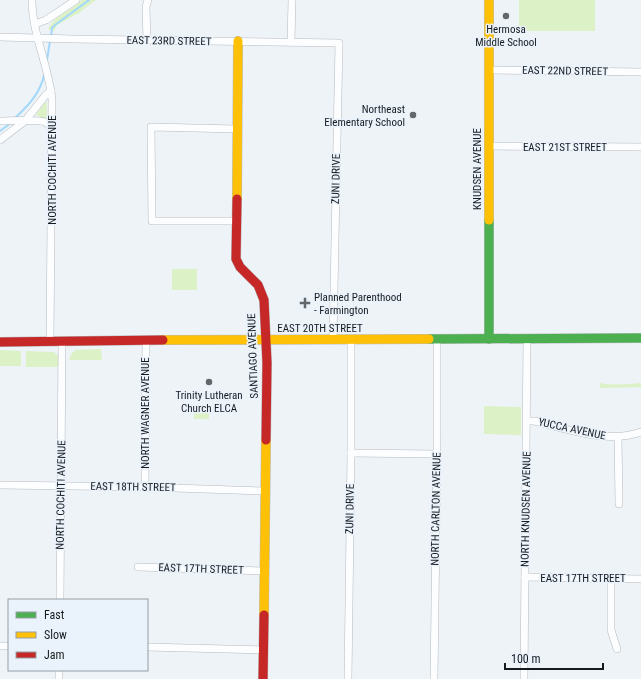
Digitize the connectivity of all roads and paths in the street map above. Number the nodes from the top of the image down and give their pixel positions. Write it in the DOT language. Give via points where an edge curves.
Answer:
graph roads {
  1 [pos="32,0"];
  2 [pos="76,0"];
  3 [pos="148,0"];
  4 [pos="292,0"];
  5 [pos="489,0"];
  6 [pos="35,24"];
  7 [pos="0,37"];
  8 [pos="38,38"];
  9 [pos="146,40"];
  10 [pos="238,41"];
  11 [pos="291,42"];
  12 [pos="339,43"];
  13 [pos="490,70"];
  14 [pos="641,72"];
  15 [pos="51,90"];
  16 [pos="0,121"];
  17 [pos="25,121"];
  18 [pos="52,129"];
  19 [pos="237,129"];
  20 [pos="0,140"];
  21 [pos="489,146"];
  22 [pos="641,147"];
  23 [pos="236,221"];
  24 [pos="641,338"];
  25 [pos="437,339"];
  26 [pos="489,339"];
  27 [pos="527,339"];
  28 [pos="146,340"];
  29 [pos="265,340"];
  30 [pos="333,340"];
  31 [pos="351,340"];
  32 [pos="0,342"];
  33 [pos="50,342"];
  34 [pos="62,342"];
  35 [pos="527,421"];
  36 [pos="641,432"];
  37 [pos="618,437"];
  38 [pos="351,453"];
  39 [pos="437,454"];
  40 [pos="0,485"];
  41 [pos="62,486"];
  42 [pos="145,487"];
  43 [pos="265,490"];
  44 [pos="619,504"];
  45 [pos="138,567"];
  46 [pos="264,571"];
  47 [pos="525,577"];
  48 [pos="611,578"];
  49 [pos="641,579"];
  50 [pos="60,599"];
  51 [pos="148,647"];
  52 [pos="617,649"];
  53 [pos="263,650"];
  54 [pos="263,679"];
  55 [pos="348,679"];
  56 [pos="434,679"];
  57 [pos="524,679"];
  1 -- 6 [label="street, NORTH COCHITI AVENUE"];
  2 -- 6 [label="street" via="46,20"];
  3 -- 9 [label="street"];
  4 -- 11 [label="street"];
  5 -- 13 [label="street, KNUDSEN AVENUE"];
  6 -- 8 [label="street, NORTH COCHITI AVENUE"];
  7 -- 8 [label="street, EAST 23RD STREET"];
  8 -- 9 [label="street, EAST 23RD STREET"];
  8 -- 15 [label="street, NORTH COCHITI AVENUE"];
  9 -- 10 [label="street, EAST 23RD STREET"];
  10 -- 11 [label="street, EAST 23RD STREET"];
  10 -- 19 [label="street, SANTIAGO AVENUE"];
  11 -- 12 [label="street, EAST 23RD STREET"];
  12 -- 30 [label="street, ZUNI DRIVE"];
  13 -- 14 [label="street, EAST 22ND STREET"];
  13 -- 21 [label="street, KNUDSEN AVENUE"];
  15 -- 17 [label="street"];
  15 -- 18 [label="street, NORTH COCHITI AVENUE"];
  16 -- 17 [label="street"];
  17 -- 18 [label="street" via="35,119 45,122"];
  17 -- 20 [label="street"];
  18 -- 33 [label="street, NORTH COCHITI AVENUE"];
  19 -- 23 [label="street, SANTIAGO AVENUE"];
  19 -- 23 [label="street" via="151,128 152,221"];
  21 -- 22 [label="street, EAST 21ST STREET"];
  21 -- 26 [label="street, KNUDSEN AVENUE"];
  23 -- 29 [label="street, SANTIAGO AVENUE" via="236,258 240,268 258,285 262,295"];
  24 -- 27 [label="street, EAST 20TH STREET"];
  25 -- 26 [label="street, EAST 20TH STREET"];
  25 -- 31 [label="street, EAST 20TH STREET"];
  25 -- 39 [label="street, NORTH CARLTON AVENUE"];
  26 -- 27 [label="street, EAST 20TH STREET"];
  27 -- 35 [label="street, NORTH KNUDSEN AVENUE"];
  28 -- 29 [label="street, EAST 20TH STREET"];
  28 -- 34 [label="street, EAST 20TH STREET"];
  28 -- 42 [label="street, NORTH WAGNER AVENUE"];
  29 -- 30 [label="street, EAST 20TH STREET"];
  29 -- 43 [label="street, SANTIAGO AVENUE"];
  30 -- 31 [label="street, EAST 20TH STREET"];
  31 -- 38 [label="street, ZUNI DRIVE"];
  32 -- 33 [label="street, EAST 20TH STREET"];
  33 -- 34 [label="street, EAST 20TH STREET"];
  34 -- 41 [label="street, NORTH COCHITI AVENUE"];
  35 -- 37 [label="street, YUCCA AVENUE"];
  35 -- 47 [label="street, NORTH KNUDSEN AVENUE"];
  36 -- 37 [label="street, YUCCA AVENUE"];
  37 -- 44 [label="street"];
  38 -- 39 [label="street"];
  38 -- 55 [label="street, ZUNI DRIVE"];
  39 -- 56 [label="street, NORTH CARLTON AVENUE"];
  40 -- 41 [label="street, EAST 18TH STREET"];
  41 -- 42 [label="street, EAST 18TH STREET"];
  41 -- 50 [label="street, NORTH COCHITI AVENUE"];
  42 -- 43 [label="street, EAST 18TH STREET"];
  43 -- 46 [label="street, SANTIAGO AVENUE"];
  45 -- 46 [label="street, EAST 17TH STREET"];
  46 -- 53 [label="street, SANTIAGO AVENUE"];
  47 -- 48 [label="street, EAST 17TH STREET"];
  47 -- 57 [label="street, NORTH KNUDSEN AVENUE"];
  48 -- 49 [label="street, EAST 17TH STREET"];
  48 -- 52 [label="street" via="611,630"];
  51 -- 53 [label="street"];
  53 -- 54 [label="street, SANTIAGO AVENUE"];
}
